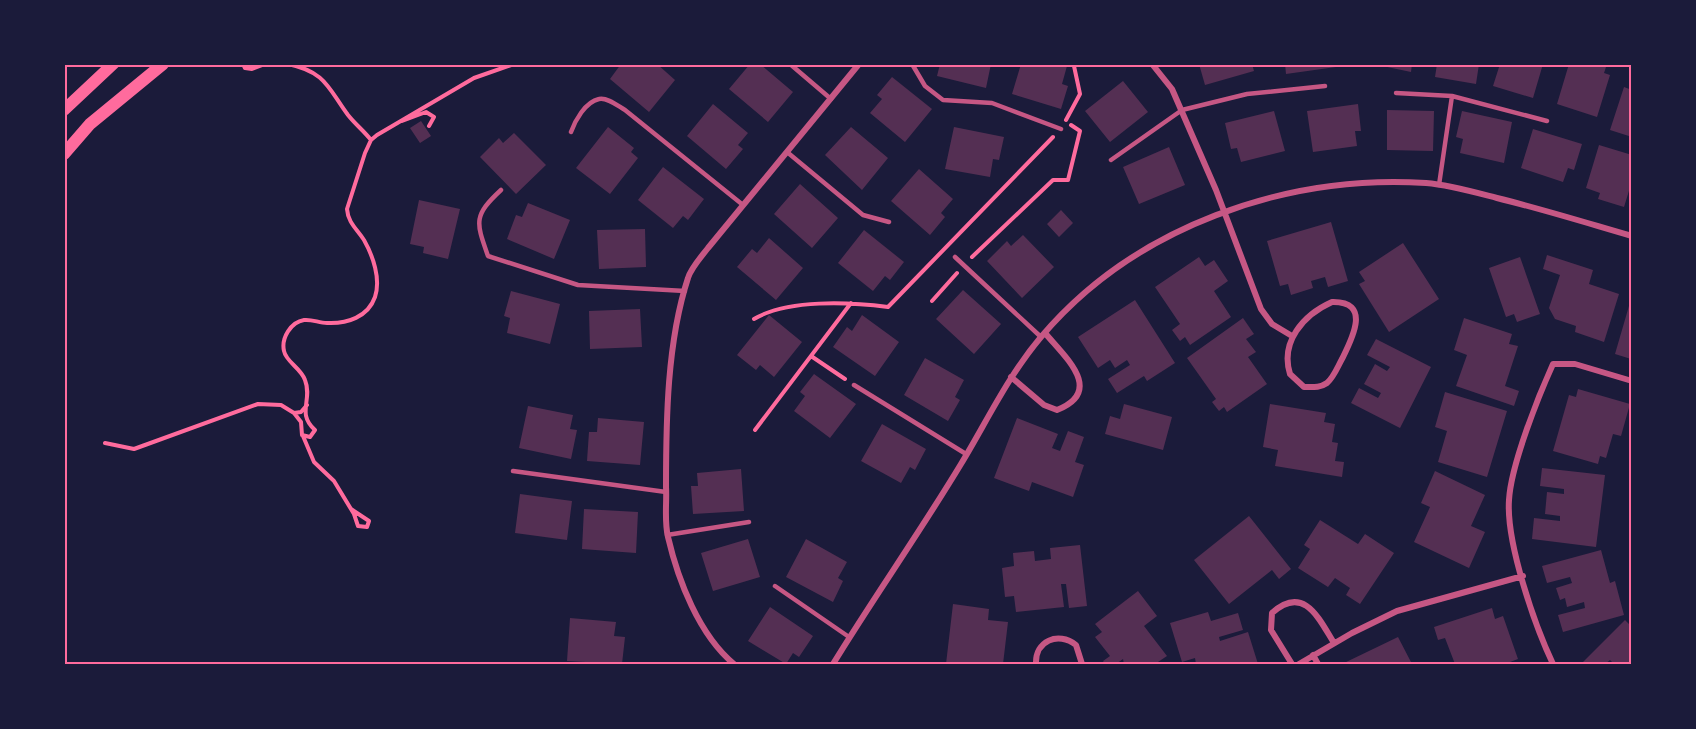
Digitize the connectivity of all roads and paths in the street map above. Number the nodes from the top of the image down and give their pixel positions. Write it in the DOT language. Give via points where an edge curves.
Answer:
graph roads {
  1 [pos="113,64"];
  2 [pos="163,64"];
  3 [pos="243,64"];
  4 [pos="265,64"];
  5 [pos="288,64"];
  6 [pos="514,64"];
  7 [pos="790,64"];
  8 [pos="859,64"];
  9 [pos="912,64"];
  10 [pos="1152,64"];
  11 [pos="1074,66"];
  12 [pos="1325,86"];
  13 [pos="1396,93"];
  14 [pos="1452,96"];
  15 [pos="831,99"];
  16 [pos="64,110"];
  17 [pos="1182,110"];
  18 [pos="401,121"];
  19 [pos="1547,121"];
  20 [pos="1065,122"];
  21 [pos="429,126"];
  22 [pos="1061,129"];
  23 [pos="571,132"];
  24 [pos="371,140"];
  25 [pos="787,152"];
  26 [pos="64,154"];
  27 [pos="1111,160"];
  28 [pos="1439,185"];
  29 [pos="501,190"];
  30 [pos="743,205"];
  31 [pos="1224,213"];
  32 [pos="890,222"];
  33 [pos="1632,236"];
  34 [pos="955,257"];
  35 [pos="964,265"];
  36 [pos="685,291"];
  37 [pos="932,301"];
  38 [pos="852,302"];
  39 [pos="754,319"];
  40 [pos="1043,335"];
  41 [pos="1292,336"];
  42 [pos="811,356"];
  43 [pos="1011,376"];
  44 [pos="1632,381"];
  45 [pos="854,385"];
  46 [pos="307,405"];
  47 [pos="294,413"];
  48 [pos="754,430"];
  49 [pos="303,435"];
  50 [pos="105,443"];
  51 [pos="966,454"];
  52 [pos="513,471"];
  53 [pos="666,492"];
  54 [pos="351,508"];
  55 [pos="749,522"];
  56 [pos="667,535"];
  57 [pos="1523,576"];
  58 [pos="776,586"];
  59 [pos="849,638"];
  60 [pos="1334,643"];
  61 [pos="1313,655"];
  62 [pos="734,664"];
  63 [pos="832,664"];
  64 [pos="1036,664"];
  65 [pos="1082,664"];
  66 [pos="1292,664"];
  67 [pos="1299,664"];
  68 [pos="1318,664"];
  69 [pos="1553,664"];
  1 -- 16 [label="main road"];
  2 -- 26 [label="main road" via="90,124"];
  3 -- 4 [label="path" via="252,69"];
  5 -- 24 [label="path" via="309,70 329,84 348,115"];
  6 -- 18 [label="path" via="474,78"];
  7 -- 15 [label="lane"];
  8 -- 15 [label="street"];
  9 -- 22 [label="lane" via="925,86 938,98 992,104"];
  10 -- 17 [label="street" via="1172,88"];
  11 -- 20 [label="path" via="1080,94"];
  12 -- 17 [label="lane" via="1247,94"];
  13 -- 14 [label="lane"];
  14 -- 19 [label="lane"];
  14 -- 28 [label="lane"];
  15 -- 25 [label="street"];
  17 -- 27 [label="lane"];
  17 -- 31 [label="street"];
  18 -- 21 [label="path" via="426,112 434,117"];
  18 -- 24 [label="path"];
  20 -- 22 [label="path"];
  20 -- 35 [label="path" via="1080,131 1068,180 1053,180"];
  22 -- 38 [label="path" via="888,307"];
  23 -- 30 [label="lane" via="589,105 599,99 608,100"];
  24 -- 46 [label="path" via="347,209 348,218 371,255 377,273 376,294 360,316 327,323 306,320 287,332 283,351 304,376"];
  25 -- 30 [label="street"];
  25 -- 32 [label="lane" via="863,215"];
  28 -- 31 [label="street" via="1374,182 1297,190"];
  28 -- 33 [label="street"];
  29 -- 36 [label="lane" via="484,207 478,227 488,256 578,285"];
  30 -- 36 [label="street" via="688,276"];
  31 -- 40 [label="street" via="1191,226 1127,262 1093,286"];
  31 -- 41 [label="street" via="1261,309 1272,324"];
  34 -- 35 [label="lane"];
  35 -- 37 [label="path"];
  35 -- 40 [label="lane"];
  36 -- 53 [label="street" via="670,381"];
  38 -- 39 [label="path" via="769,310"];
  38 -- 42 [label="path"];
  40 -- 43 [label="street"];
  40 -- 43 [label="street" via="1080,381 1079,394 1071,405 1057,410 1044,405"];
  41 -- 41 [label="street" via="1288,342 1290,374 1304,387 1319,387 1332,376 1355,334 1358,320 1352,309 1332,302 1322,306"];
  42 -- 45 [label="path"];
  42 -- 48 [label="path"];
  43 -- 51 [label="street"];
  44 -- 57 [label="street" via="1575,364 1553,364 1514,472 1509,500 1511,536"];
  45 -- 51 [label="lane"];
  46 -- 47 [label="path"];
  46 -- 49 [label="path" via="306,422 315,430 310,437"];
  47 -- 49 [label="path" via="301,422"];
  47 -- 50 [label="path" via="281,405 258,404 134,449"];
  49 -- 54 [label="path" via="314,462"];
  51 -- 59 [label="street"];
  52 -- 53 [label="lane"];
  53 -- 56 [label="street"];
  54 -- 54 [label="path" via="358,526 367,527 367,518"];
  55 -- 56 [label="lane"];
  56 -- 62 [label="street" via="687,594 707,632"];
  57 -- 60 [label="street" via="1397,611"];
  57 -- 69 [label="street" via="1539,635"];
  58 -- 59 [label="lane"];
  59 -- 63 [label="street"];
  60 -- 61 [label="street"];
  60 -- 66 [label="street" via="1314,611 1304,603 1280,606 1272,613 1271,630"];
  61 -- 67 [label="street"];
  61 -- 68 [label="street"];
  64 -- 65 [label="street" via="1042,644 1063,638 1076,645"];
}
